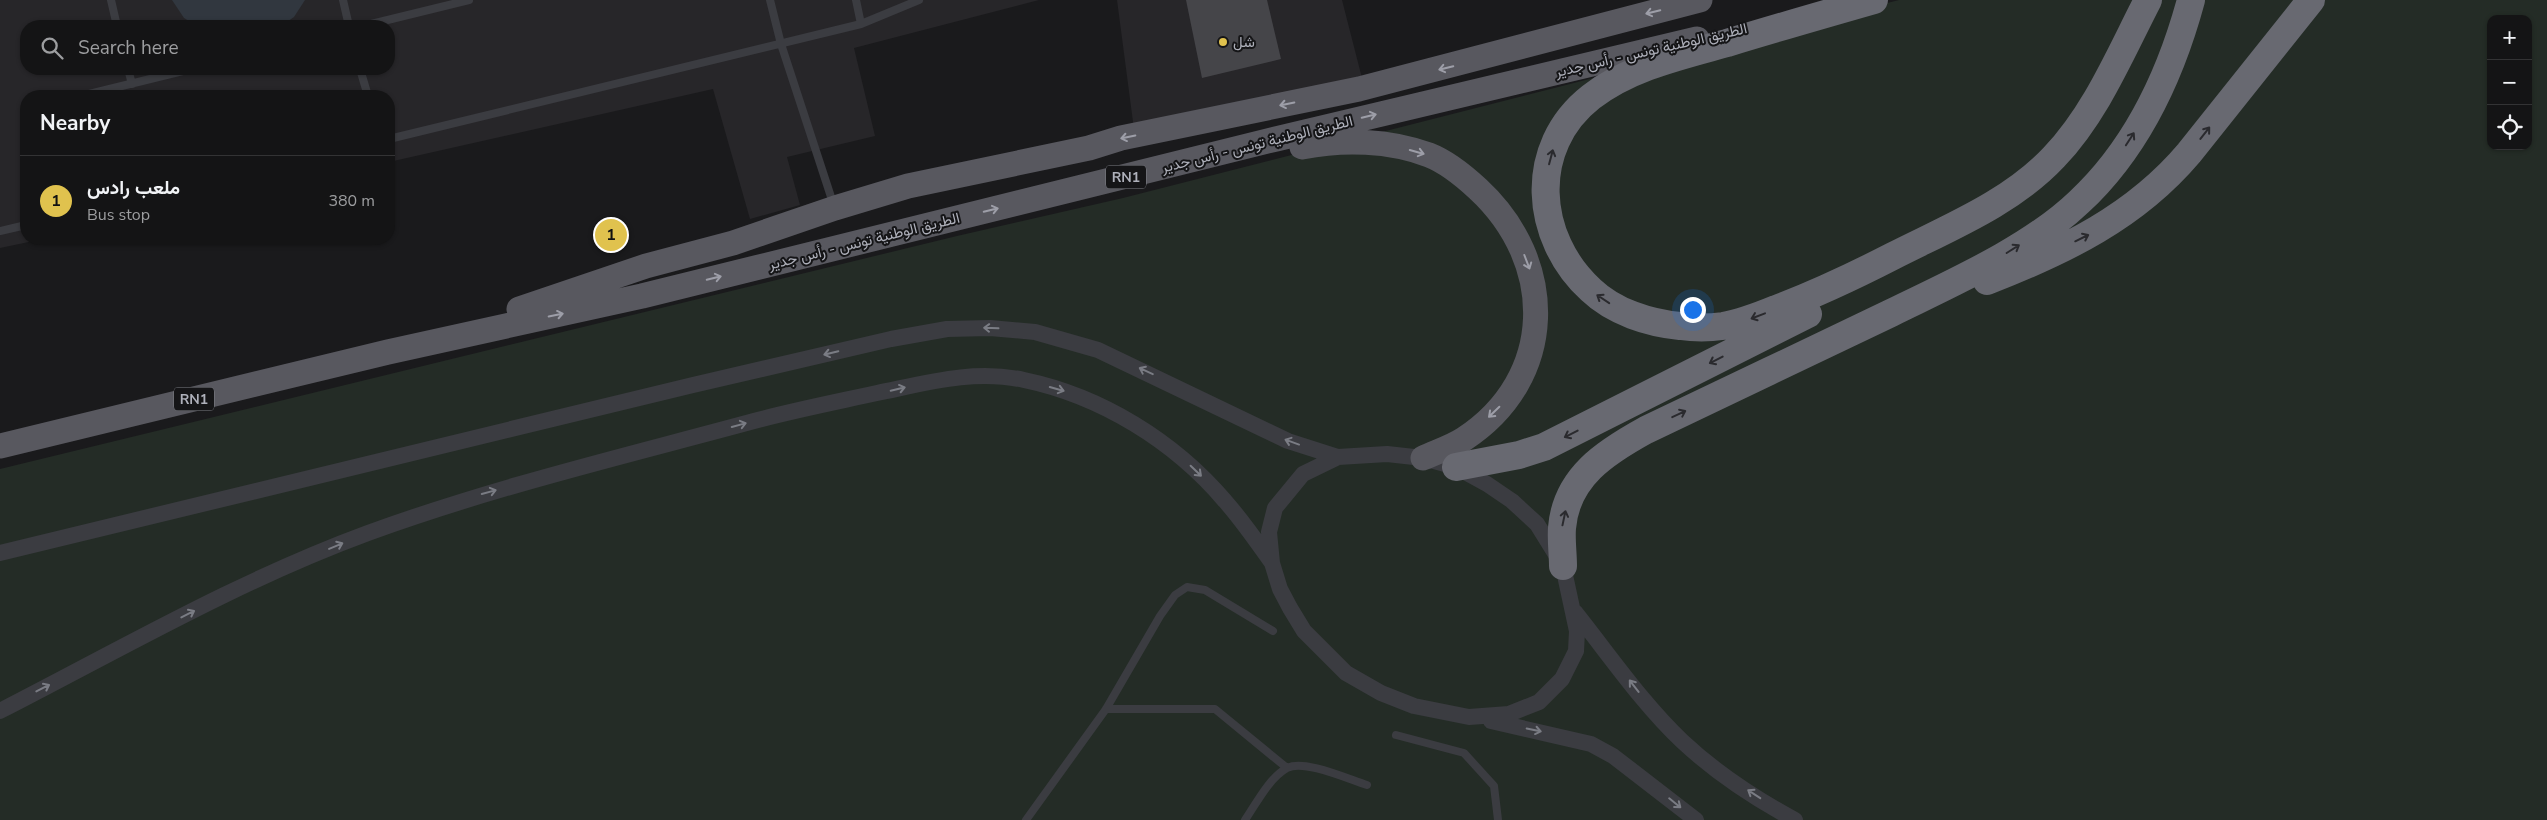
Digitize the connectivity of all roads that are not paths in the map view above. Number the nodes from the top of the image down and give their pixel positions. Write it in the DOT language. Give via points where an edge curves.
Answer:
graph roads {
  1 [pos="111,0"];
  2 [pos="343,0"];
  3 [pos="469,0"];
  4 [pos="770,0"];
  5 [pos="856,0"];
  6 [pos="919,0"];
  7 [pos="1631,0"];
  8 [pos="1700,0"];
  9 [pos="1864,0"];
  10 [pos="1874,0"];
  11 [pos="2150,0"];
  12 [pos="2191,0"];
  13 [pos="2311,0"];
  14 [pos="116,20"];
  15 [pos="348,20"];
  16 [pos="387,20"];
  17 [pos="861,24"];
  18 [pos="781,44"];
  19 [pos="1470,62"];
  20 [pos="130,75"];
  21 [pos="167,75"];
  22 [pos="362,75"];
  23 [pos="132,84"];
  24 [pos="106,90"];
  25 [pos="366,90"];
  26 [pos="395,138"];
  27 [pos="1161,168"];
  28 [pos="835,208"];
  29 [pos="20,226"];
  30 [pos="0,231"];
  31 [pos="1843,336"];
  32 [pos="388,352"];
  33 [pos="0,446"];
  34 [pos="1338,458"];
  35 [pos="1423,458"];
  36 [pos="1456,467"];
  37 [pos="0,553"];
  38 [pos="1272,563"];
  39 [pos="1563,566"];
  40 [pos="1574,610"];
  41 [pos="1273,630"];
  42 [pos="1106,709"];
  43 [pos="0,710"];
  44 [pos="1469,717"];
  45 [pos="1396,735"];
  46 [pos="1288,768"];
  47 [pos="1367,784"];
  48 [pos="1026,820"];
  49 [pos="1245,820"];
  50 [pos="1498,820"];
  51 [pos="1696,820"];
  52 [pos="1795,820"];
  1 -- 14 [label="lane"];
  2 -- 15 [label="lane"];
  3 -- 16 [label="lane"];
  4 -- 18 [label="lane"];
  5 -- 17 [label="lane"];
  6 -- 17 [label="lane"];
  7 -- 19 [label="main road" via="1515,37"];
  8 -- 19 [label="main road, الطريق الوطنية تونس - رأس جدير / RN1, one-way"];
  27 -- 9 [label="main road, الطريق الوطنية تونس - رأس جدير / RN1, one-way"];
  11 -- 10 [label="highway, one-way" via="2091,110 2052,159 1996,202 1840,283 1749,320 1701,328 1659,323 1615,308 1577,276 1551,227 1544,195 1553,149 1575,110 1594,95 1649,65"];
  11 -- 36 [label="highway, one-way" via="2128,78 2100,125 2065,169 2022,203 1971,234 1544,447"];
  31 -- 12 [label="highway, one-way" via="1997,258 2078,204 2118,158 2148,109 2172,58"];
  31 -- 13 [label="highway, one-way" via="1995,278 2121,216 2169,176"];
  17 -- 18 [label="lane"];
  18 -- 26 [label="lane"];
  18 -- 28 [label="lane"];
  19 -- 28 [label="main road, الطريق الوطنية تونس - رأس جدير / RN1, one-way" via="1360,89 908,186"];
  20 -- 23 [label="lane"];
  21 -- 23 [label="lane"];
  22 -- 25 [label="lane"];
  23 -- 24 [label="lane"];
  32 -- 27 [label="main road, الطريق الوطنية تونس - رأس جدير / RN1, one-way" via="652,294"];
  27 -- 35 [label="main road, one-way" via="1321,143 1386,145 1430,156 1455,170 1492,202 1508,222 1530,271 1536,323 1532,347 1515,388 1504,401 1464,439"];
  28 -- 32 [label="main road, الطريق الوطنية تونس - رأس جدير / RN1" via="733,243 646,266"];
  29 -- 30 [label="lane"];
  39 -- 31 [label="highway, one-way" via="1562,527 1567,502 1589,469 1607,452 1646,430"];
  32 -- 33 [label="main road, الطريق الوطنية تونس - رأس جدير / RN1"];
  34 -- 35 [label="street" via="1387,454"];
  34 -- 37 [label="street, one-way" via="1288,441 1098,350 1036,332 947,329 693,385"];
  34 -- 38 [label="street" via="1303,474 1275,508 1269,532"];
  35 -- 36 [label="street"];
  36 -- 39 [label="street" via="1512,502 1537,524"];
  43 -- 38 [label="street, one-way" via="256,579 366,534 482,494 801,409 939,379 983,375 1022,379 1109,408 1177,453 1225,500"];
  38 -- 44 [label="street" via="1280,590 1304,631 1346,673 1381,694 1414,706"];
  39 -- 40 [label="street"];
  40 -- 44 [label="street" via="1576,651 1562,679 1539,702 1509,714"];
  52 -- 40 [label="street, one-way" via="1716,770 1683,742 1651,708"];
  41 -- 42 [label="lane" via="1205,590 1187,588 1175,595 1160,616"];
  42 -- 46 [label="lane" via="1215,709"];
  42 -- 48 [label="lane"];
  44 -- 51 [label="street, one-way" via="1591,744 1613,756"];
  45 -- 50 [label="lane" via="1464,753 1494,786"];
  46 -- 47 [label="lane" via="1305,766"];
  46 -- 49 [label="lane" via="1270,784"];
}
